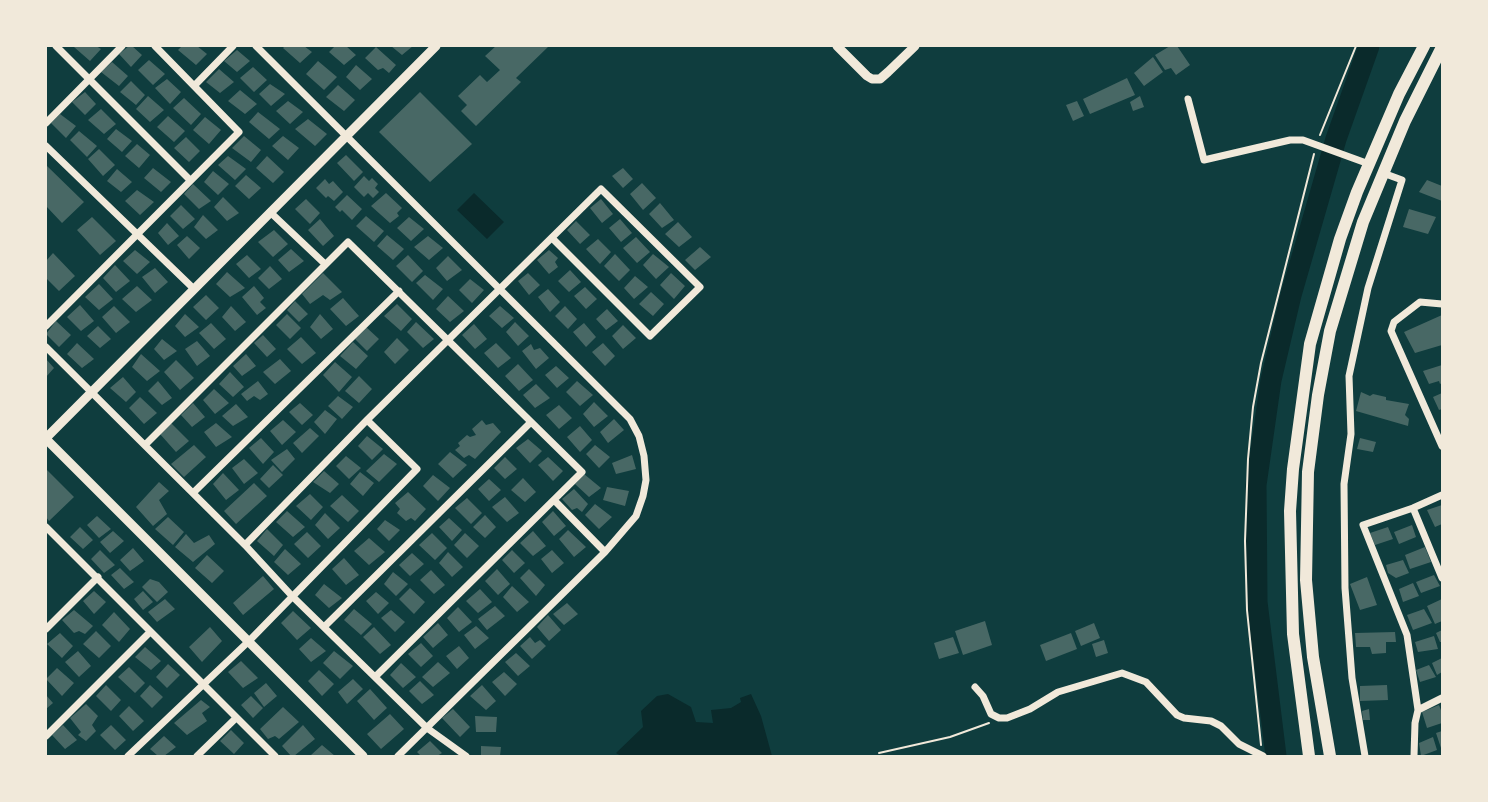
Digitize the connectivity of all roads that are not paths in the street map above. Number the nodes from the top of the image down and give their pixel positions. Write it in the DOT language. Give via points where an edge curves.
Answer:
graph roads {
  1 [pos="56,46"];
  2 [pos="122,46"];
  3 [pos="155,46"];
  4 [pos="233,46"];
  5 [pos="256,46"];
  6 [pos="436,46"];
  7 [pos="836,46"];
  8 [pos="915,46"];
  9 [pos="1424,46"];
  10 [pos="1443,47"];
  11 [pos="89,78"];
  12 [pos="195,85"];
  13 [pos="1188,99"];
  14 [pos="46,122"];
  15 [pos="346,135"];
  16 [pos="46,146"];
  17 [pos="1368,164"];
  18 [pos="1382,173"];
  19 [pos="190,180"];
  20 [pos="270,212"];
  21 [pos="136,234"];
  22 [pos="552,237"];
  23 [pos="326,264"];
  24 [pos="194,289"];
  25 [pos="500,289"];
  26 [pos="399,291"];
  27 [pos="1443,304"];
  28 [pos="46,326"];
  29 [pos="448,341"];
  30 [pos="46,347"];
  31 [pos="91,392"];
  32 [pos="367,420"];
  33 [pos="530,422"];
  34 [pos="46,439"];
  35 [pos="145,445"];
  36 [pos="1443,446"];
  37 [pos="193,493"];
  38 [pos="1443,495"];
  39 [pos="554,500"];
  40 [pos="1413,508"];
  41 [pos="46,527"];
  42 [pos="245,545"];
  43 [pos="605,552"];
  44 [pos="98,577"];
  45 [pos="1443,578"];
  46 [pos="292,596"];
  47 [pos="324,627"];
  48 [pos="46,629"];
  49 [pos="150,632"];
  50 [pos="249,641"];
  51 [pos="376,676"];
  52 [pos="205,684"];
  53 [pos="975,687"];
  54 [pos="1443,698"];
  55 [pos="1418,710"];
  56 [pos="236,718"];
  57 [pos="427,728"];
  58 [pos="46,736"];
  59 [pos="128,757"];
  60 [pos="197,757"];
  61 [pos="275,757"];
  62 [pos="363,757"];
  63 [pos="398,757"];
  64 [pos="466,757"];
  65 [pos="1263,757"];
  66 [pos="1309,757"];
  67 [pos="1330,757"];
  68 [pos="1365,757"];
  69 [pos="1414,757"];
  1 -- 11 [label="street"];
  2 -- 11 [label="street"];
  3 -- 12 [label="street"];
  4 -- 12 [label="street"];
  5 -- 15 [label="street"];
  6 -- 15 [label="street"];
  7 -- 8 [label="street" via="872,79 880,79"];
  9 -- 17 [label="highway"];
  10 -- 18 [label="highway"];
  11 -- 14 [label="street"];
  11 -- 19 [label="street"];
  12 -- 19 [label="street" via="239,132"];
  13 -- 17 [label="street" via="1204,160 1303,140"];
  15 -- 20 [label="street"];
  15 -- 25 [label="street"];
  16 -- 21 [label="street"];
  17 -- 66 [label="highway" via="1314,330 1293,469 1293,634"];
  18 -- 67 [label="highway" via="1330,331 1308,471 1306,580"];
  18 -- 68 [label="street" via="1402,180 1368,288 1349,376 1351,434 1344,484 1345,588 1352,678"];
  19 -- 21 [label="street"];
  20 -- 23 [label="street"];
  20 -- 24 [label="street"];
  21 -- 24 [label="street"];
  21 -- 28 [label="street"];
  22 -- 22 [label="street" via="650,337 700,286 601,189"];
  22 -- 25 [label="street"];
  23 -- 26 [label="street" via="348,242"];
  23 -- 35 [label="street"];
  24 -- 31 [label="street"];
  25 -- 29 [label="street"];
  25 -- 43 [label="street" via="630,419 639,436 646,480 643,496 636,516"];
  26 -- 29 [label="street"];
  26 -- 37 [label="street"];
  27 -- 36 [label="street" via="1420,302 1394,322 1391,331"];
  29 -- 32 [label="street"];
  29 -- 33 [label="street"];
  30 -- 31 [label="street"];
  31 -- 34 [label="street"];
  31 -- 35 [label="street"];
  32 -- 42 [label="street"];
  32 -- 46 [label="street" via="417,469"];
  33 -- 39 [label="street" via="582,472"];
  33 -- 47 [label="street"];
  34 -- 50 [label="street"];
  35 -- 37 [label="street"];
  37 -- 42 [label="street"];
  38 -- 40 [label="street"];
  39 -- 43 [label="street"];
  39 -- 51 [label="street"];
  40 -- 45 [label="street"];
  40 -- 55 [label="street" via="1363,525 1408,635"];
  41 -- 44 [label="street"];
  42 -- 46 [label="street"];
  43 -- 57 [label="street"];
  44 -- 48 [label="street"];
  44 -- 49 [label="street"];
  46 -- 47 [label="street"];
  46 -- 50 [label="street"];
  47 -- 51 [label="street"];
  49 -- 52 [label="street"];
  49 -- 58 [label="street"];
  50 -- 52 [label="street"];
  50 -- 62 [label="street"];
  51 -- 57 [label="street"];
  52 -- 56 [label="street"];
  52 -- 59 [label="street"];
  53 -- 65 [label="street" via="991,714 999,718 1030,709 1070,687 1122,673 1146,682 1177,715 1211,721"];
  54 -- 55 [label="street"];
  55 -- 69 [label="street"];
  56 -- 60 [label="street"];
  56 -- 61 [label="street"];
  57 -- 63 [label="street"];
  57 -- 64 [label="street"];
}
